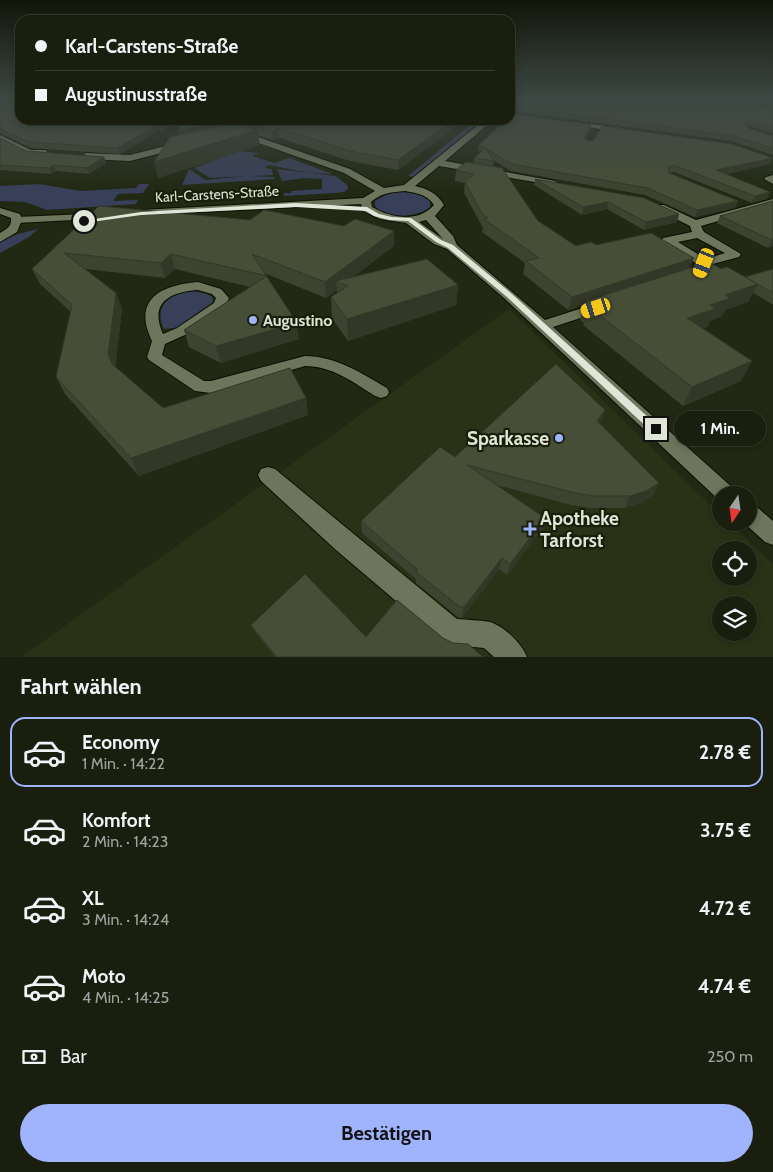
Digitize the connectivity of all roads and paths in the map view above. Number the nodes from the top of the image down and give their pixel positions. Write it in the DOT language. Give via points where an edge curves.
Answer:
graph roads {
  1 [pos="476,131"];
  2 [pos="596,131"];
  3 [pos="239,132"];
  4 [pos="224,135"];
  5 [pos="593,135"];
  6 [pos="0,137"];
  7 [pos="191,142"];
  8 [pos="57,154"];
  9 [pos="76,156"];
  10 [pos="438,163"];
  11 [pos="569,186"];
  12 [pos="407,188"];
  13 [pos="382,191"];
  14 [pos="427,193"];
  15 [pos="735,201"];
  16 [pos="773,202"];
  17 [pos="653,204"];
  18 [pos="367,205"];
  19 [pos="753,208"];
  20 [pos="0,211"];
  21 [pos="121,215"];
  22 [pos="428,215"];
  23 [pos="17,220"];
  24 [pos="409,220"];
  25 [pos="697,229"];
  26 [pos="4,236"];
  27 [pos="451,246"];
  28 [pos="704,263"];
  29 [pos="682,279"];
  30 [pos="608,304"];
  31 [pos="542,326"];
  32 [pos="159,341"];
  33 [pos="381,392"];
  34 [pos="268,475"];
  35 [pos="717,486"];
  36 [pos="758,522"];
  37 [pos="773,535"];
  38 [pos="514,657"];
  1 -- 10 [label="street"];
  2 -- 5 [label="street"];
  3 -- 4 [label="street"];
  3 -- 13 [label="street" via="347,171"];
  6 -- 8 [label="street" via="29,152"];
  7 -- 9 [label="street" via="130,158"];
  10 -- 11 [label="street"];
  10 -- 12 [label="street"];
  10 -- 14 [label="street"];
  12 -- 13 [label="street"];
  12 -- 14 [label="street"];
  13 -- 18 [label="street" via="374,194"];
  14 -- 22 [label="street" via="439,205"];
  15 -- 19 [label="street"];
  16 -- 19 [label="street"];
  17 -- 25 [label="street"];
  18 -- 21 [label="street, Karl-Carstens-Straße" via="295,205"];
  18 -- 24 [label="street, Karl-Carstens-Straße" via="384,217"];
  19 -- 25 [label="street"];
  20 -- 23 [label="street" via="16,216"];
  21 -- 23 [label="street, Karl-Carstens-Straße"];
  21 -- 26 [label="street, Karl-Carstens-Straße"];
  22 -- 24 [label="street, Karl-Carstens-Straße"];
  22 -- 27 [label="street" via="449,238"];
  23 -- 26 [label="street" via="17,225"];
  24 -- 27 [label="street" via="438,241"];
  25 -- 28 [label="street" via="667,241"];
  25 -- 28 [label="street" via="734,254"];
  27 -- 31 [label="street"];
  28 -- 29 [label="street" via="700,273"];
  30 -- 31 [label="street"];
  31 -- 35 [label="street"];
  32 -- 32 [label="lane" via="182,331 216,308 223,298 221,295 210,288 194,286 165,295 152,308 152,326"];
  32 -- 33 [label="lane" via="154,358 201,387 317,360 327,362"];
  34 -- 38 [label="street" via="452,632 489,635"];
  36 -- 37 [label="street"];
}
